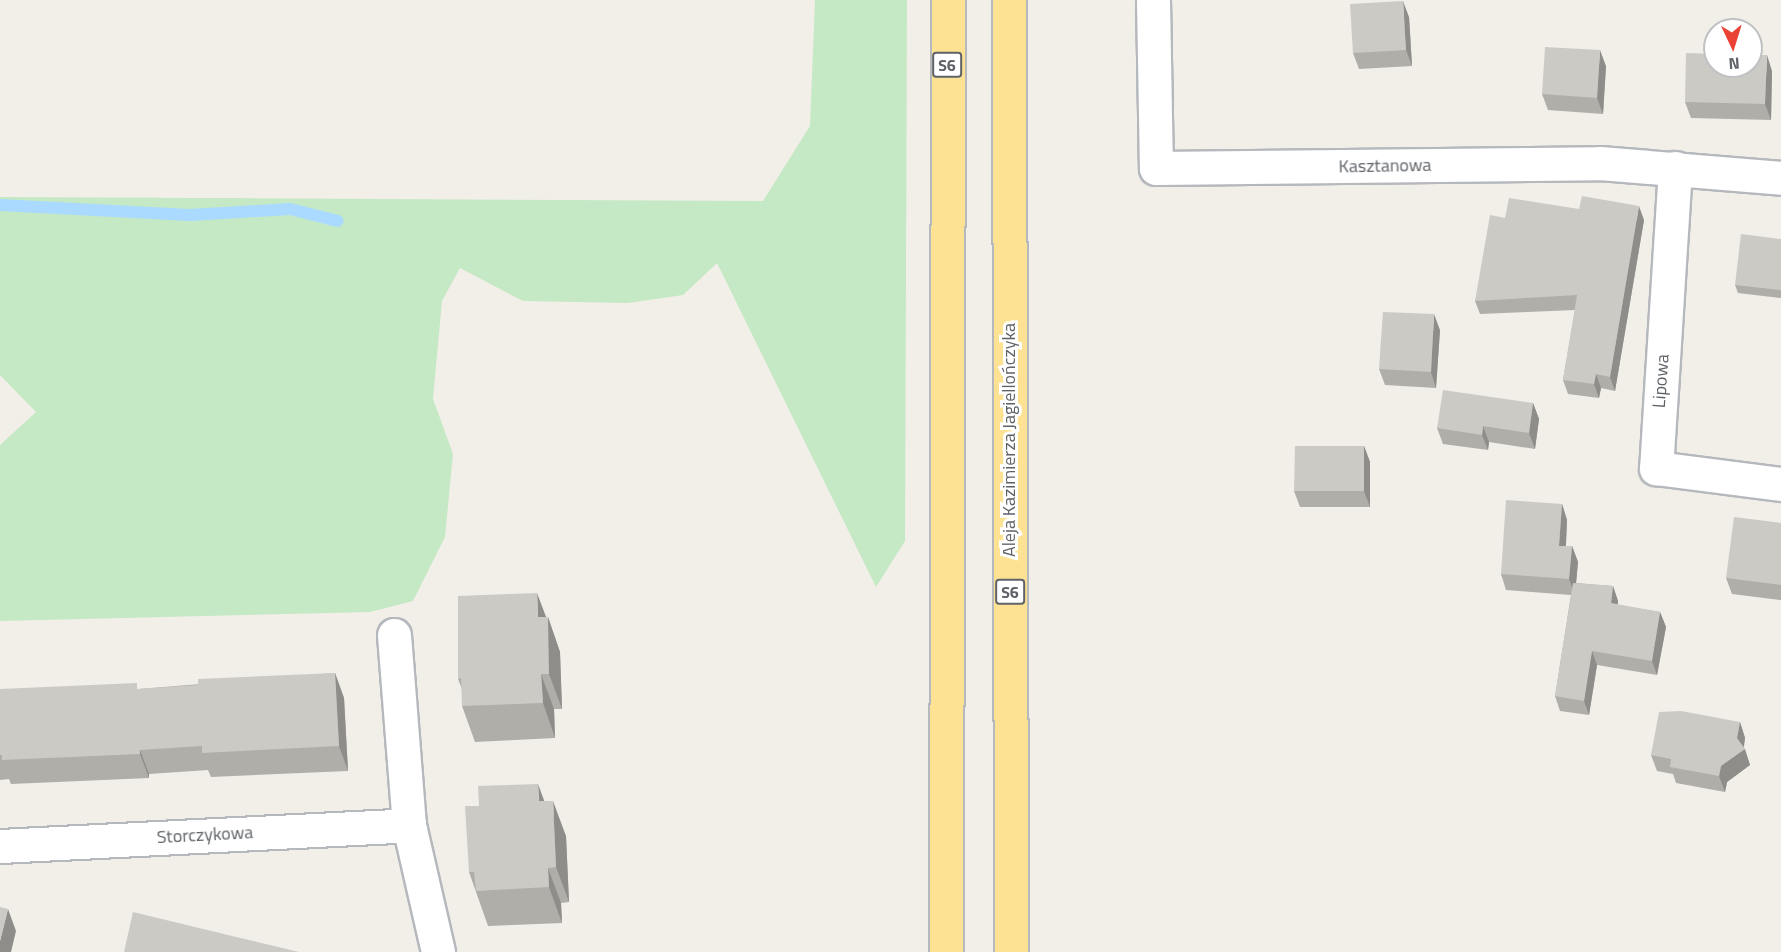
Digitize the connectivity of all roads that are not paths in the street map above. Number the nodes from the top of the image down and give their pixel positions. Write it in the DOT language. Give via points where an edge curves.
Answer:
graph roads {
  1 [pos="948,0"];
  2 [pos="1009,0"];
  3 [pos="1153,0"];
  4 [pos="1675,168"];
  5 [pos="1781,178"];
  6 [pos="1781,484"];
  7 [pos="394,635"];
  8 [pos="409,825"];
  9 [pos="0,846"];
  10 [pos="438,952"];
  11 [pos="946,952"];
  12 [pos="1011,952"];
  1 -- 11 [label="highway, S6"];
  2 -- 12 [label="highway, Aleja Kazimierza Jagiellończyka / S6"];
  3 -- 4 [label="street, Kasztanowa" via="1156,168 1600,163"];
  4 -- 5 [label="street, Kasztanowa"];
  4 -- 6 [label="street, Lipowa" via="1656,468"];
  7 -- 8 [label="street"];
  8 -- 9 [label="street, Storczykowa"];
  8 -- 10 [label="street"];
}
